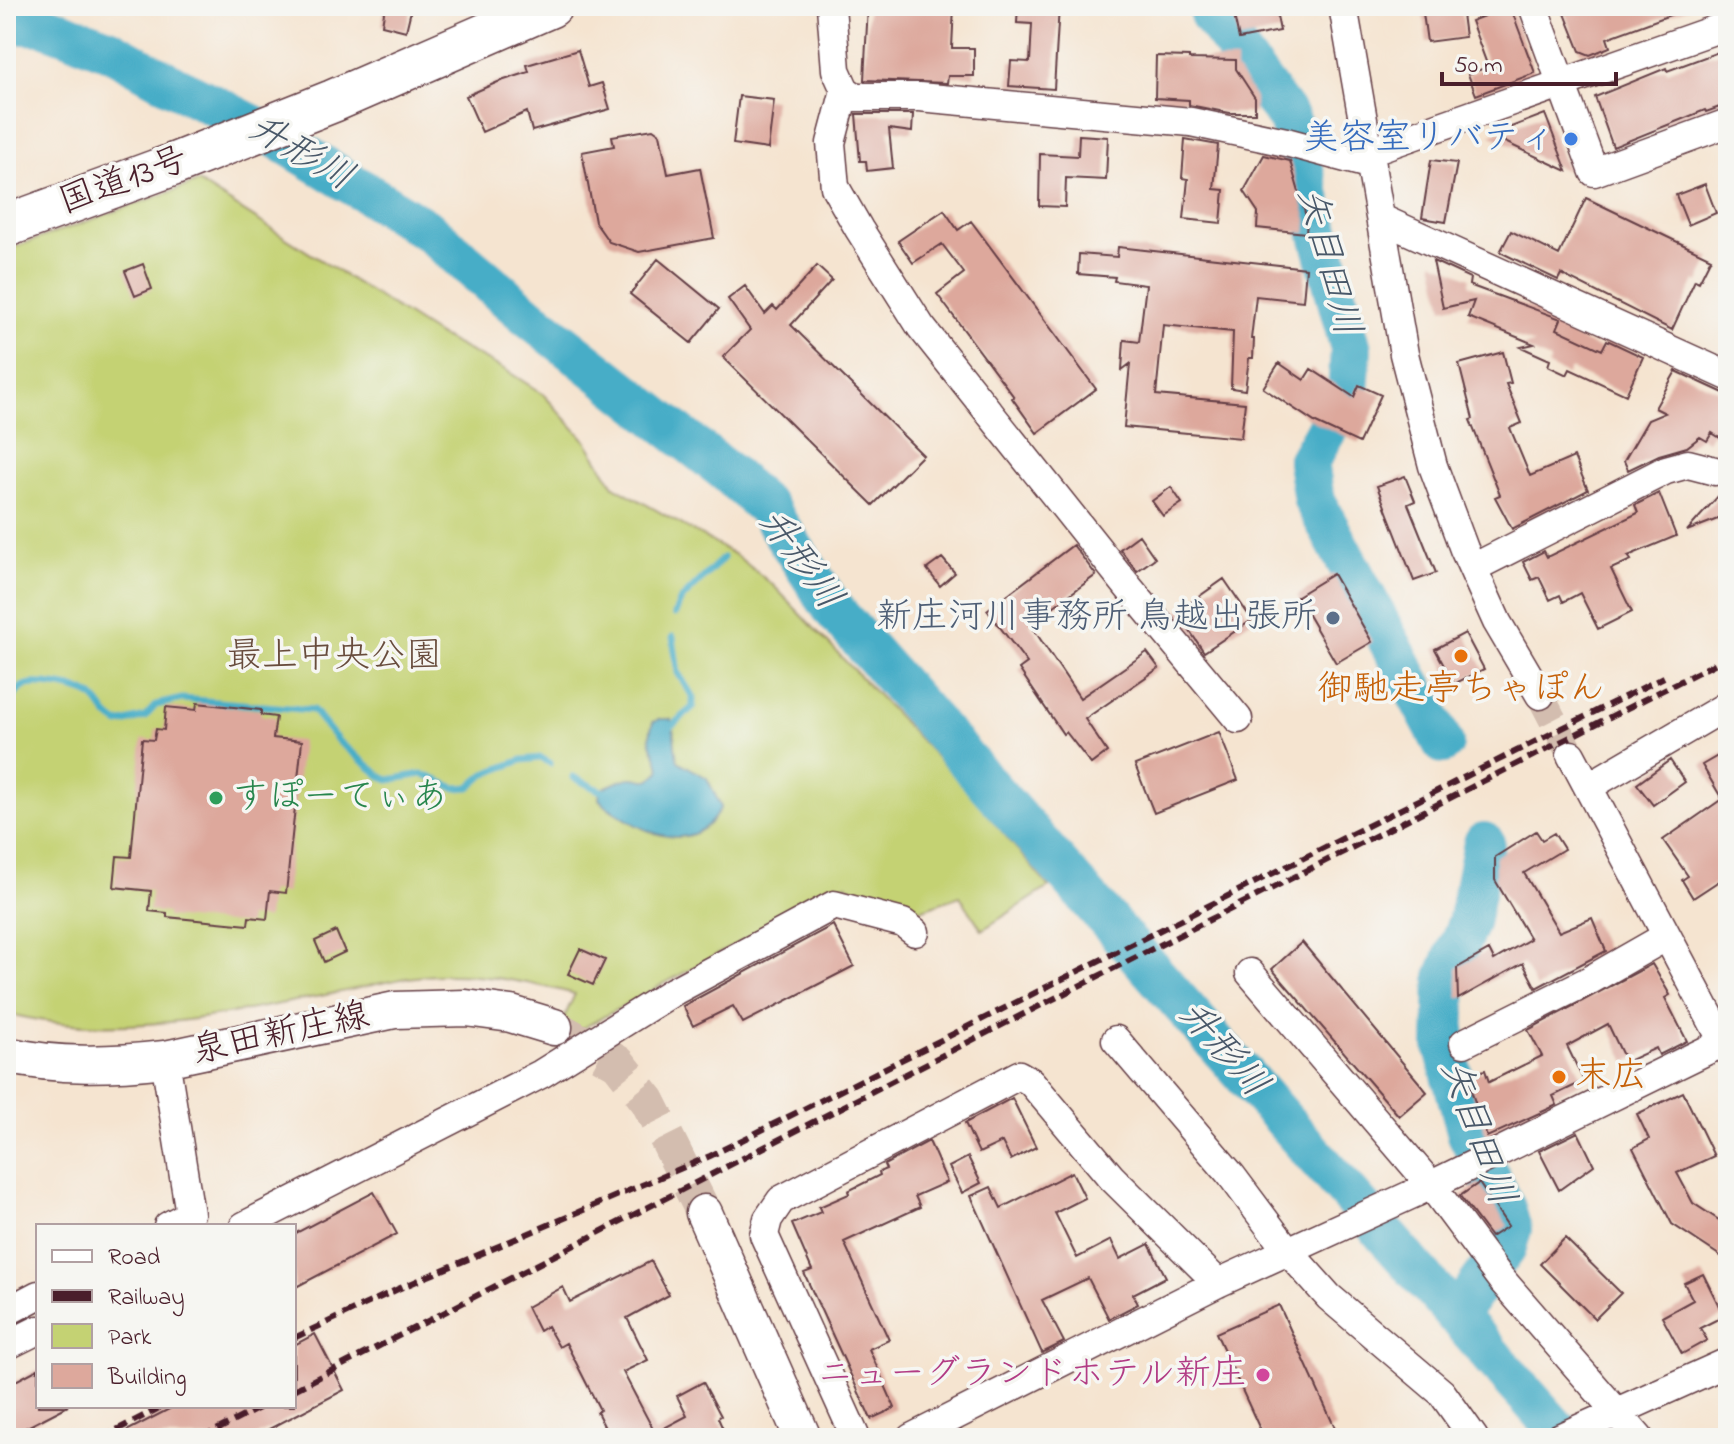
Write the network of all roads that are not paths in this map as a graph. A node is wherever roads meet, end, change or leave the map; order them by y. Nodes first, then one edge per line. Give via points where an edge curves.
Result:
1 (551, 6) edge
2 (831, 6) edge
3 (1343, 6) edge
4 (1533, 6) edge
5 (1728, 25) edge
6 (1561, 85) junction
7 (845, 90) junction
8 (1728, 123) edge
9 (1371, 158) junction
10 (1382, 219) junction
11 (6, 226) edge
12 (1728, 376) edge
13 (1715, 471) dead end
14 (1473, 568) junction
15 (1540, 695) tunnel mouth
16 (1728, 705) edge
17 (1238, 719) dead end
18 (1571, 755) tunnel mouth
19 (1588, 787) junction
20 (915, 932) dead end
21 (1667, 936) junction
22 (1250, 973) dead end
23 (554, 1027) tunnel mouth
24 (1116, 1040) dead end
25 (1464, 1043) dead end
26 (1726, 1044) edge
27 (6, 1055) edge
28 (165, 1059) junction
29 (1423, 1189) junction
30 (704, 1213) tunnel mouth
31 (172, 1224) edge
32 (248, 1224) edge
33 (1298, 1246) junction
34 (1218, 1283) junction
35 (36, 1303) edge
36 (6, 1312) edge
37 (36, 1331) edge
38 (6, 1346) edge
39 (1728, 1362) edge
40 (1611, 1415) junction
41 (803, 1438) edge
42 (856, 1438) edge
43 (911, 1438) edge
44 (1474, 1438) edge
45 (1559, 1438) edge
46 (1639, 1438) edge

1 - 11 highway, 国道13号 via 333,101
2 - 7 street via 836,70
3 - 9 street
4 - 6 street
5 - 6 street
6 - 8 street via 1594,172
6 - 9 street
7 - 9 street via 855,97 933,98 1191,122
7 - 17 street via 831,143 835,187 867,241 921,327
9 - 10 street
10 - 12 street
10 - 14 street via 1404,354 1433,466
13 - 14 street via 1688,464 1666,470
14 - 15 street
16 - 19 street
18 - 19 street
19 - 21 street
20 - 32 street via 903,923 834,905 674,991 541,1074
21 - 25 street
21 - 26 street
22 - 29 street
23 - 28 main road, 泉田新庄線 via 466,1008 395,1010
24 - 33 street
26 - 29 street
27 - 28 main road, 泉田新庄線 via 73,1064
28 - 31 street via 190,1214
29 - 33 street
29 - 40 street via 1479,1250
30 - 41 main road
33 - 34 street
33 - 44 street via 1329,1297 1442,1393
34 - 42 street via 1111,1177 1031,1082 1019,1075 781,1200 768,1219 764,1235
34 - 43 street
35 - 36 street
37 - 38 street
39 - 40 street
40 - 45 street
40 - 46 street

